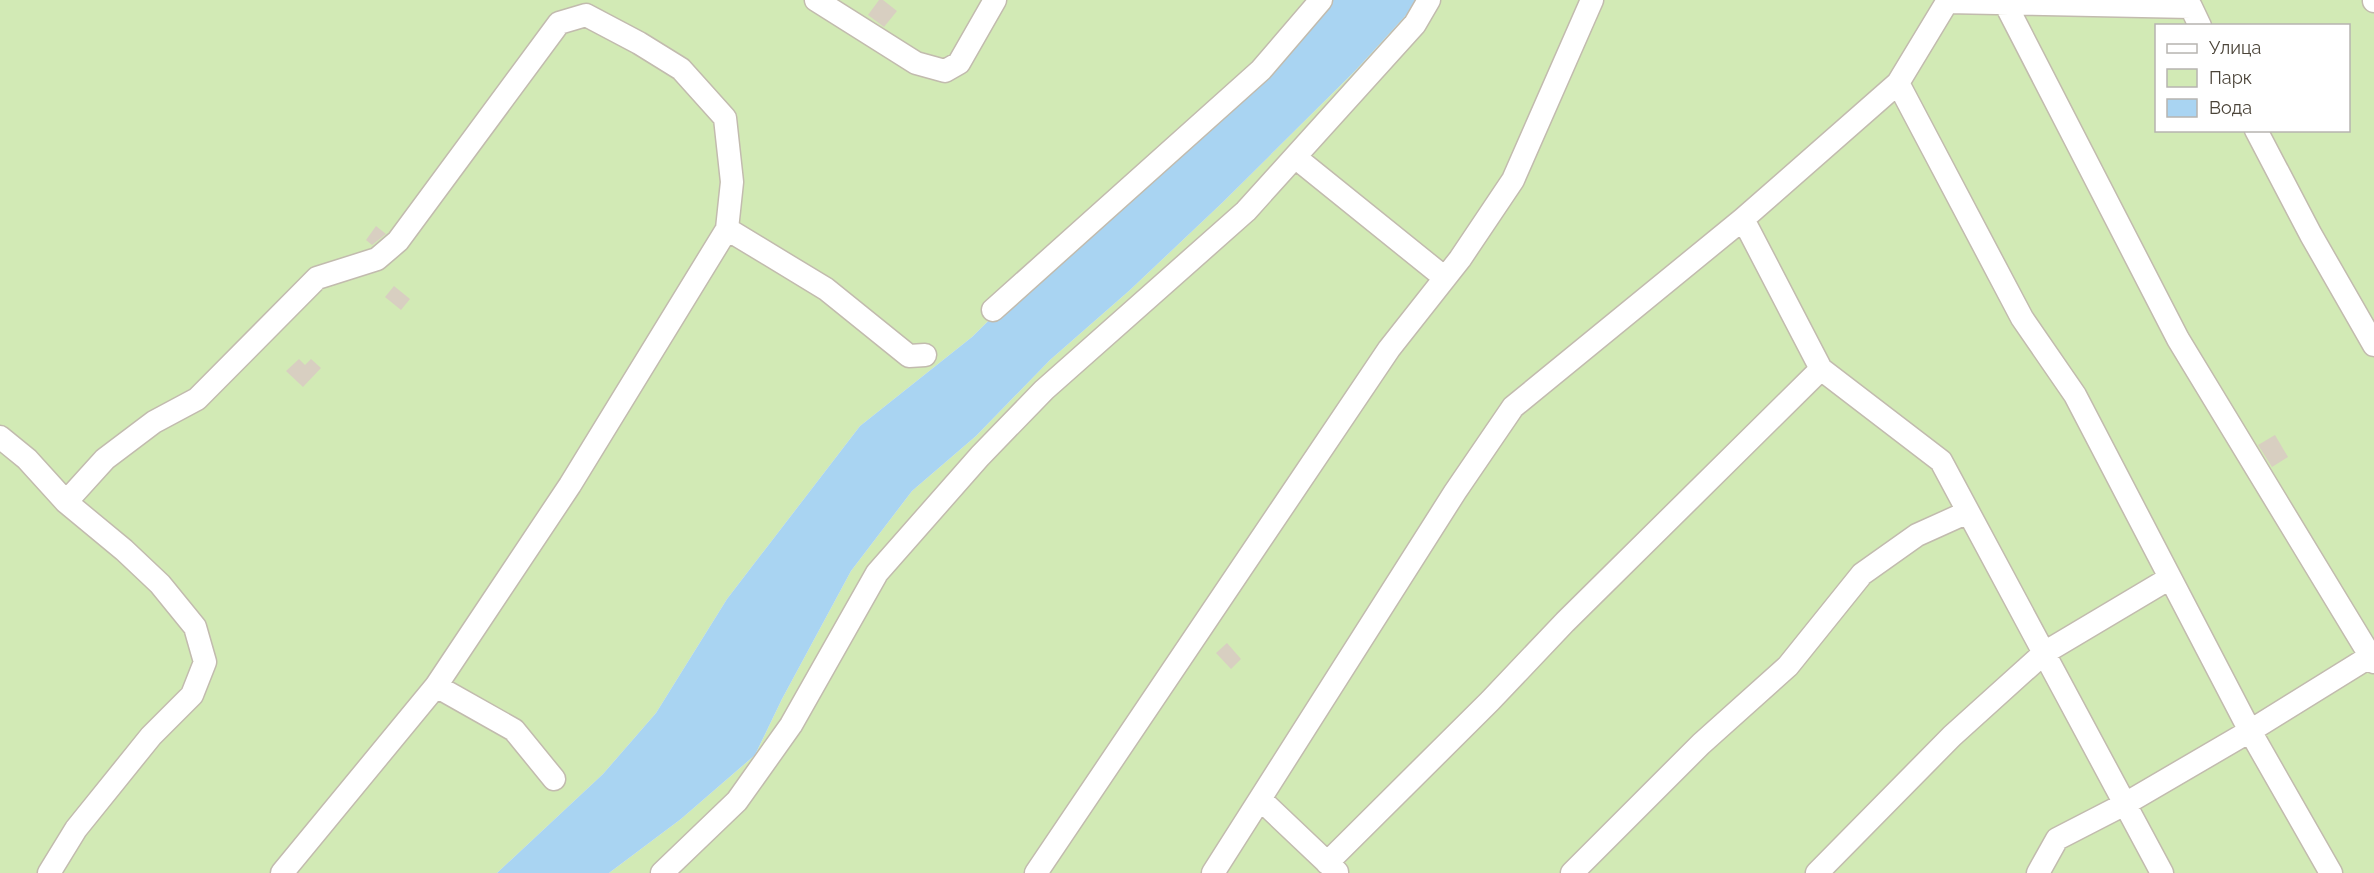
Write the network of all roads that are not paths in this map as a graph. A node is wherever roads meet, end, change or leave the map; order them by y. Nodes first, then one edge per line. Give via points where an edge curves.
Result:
1 (816, 0) edge
2 (995, 0) edge
3 (1321, 0) edge
4 (1429, 0) edge
5 (1592, 0) edge
6 (2005, 3) junction
7 (2199, 24) edge
8 (1898, 83) junction
9 (2257, 132) edge
10 (1295, 157) junction
11 (1743, 219) junction
12 (728, 229) junction
13 (1445, 278) junction
14 (993, 310) dead end
15 (2374, 345) edge
16 (926, 355) dead end
17 (1821, 369) junction
18 (0, 436) edge
19 (66, 502) junction
20 (1968, 512) junction
21 (2170, 578) junction
22 (2044, 653) junction
23 (2373, 657) edge
24 (436, 686) junction
25 (2250, 731) junction
26 (554, 779) dead end
27 (1260, 799) junction
28 (2125, 804) junction
29 (1332, 868) edge
30 (49, 873) edge
31 (282, 873) edge
32 (662, 873) edge
33 (1036, 873) edge
34 (1213, 873) edge
35 (1572, 873) edge
36 (1817, 873) edge
37 (2038, 873) edge
38 (2162, 873) edge
39 (2331, 873) edge

1 - 2 lane via 916,63 945,71 959,63
3 - 14 lane via 1261,70
4 - 10 lane via 1415,24
5 - 13 lane via 1513,180
6 - 7 lane via 2191,7
6 - 8 lane via 1947,2
6 - 23 lane via 2178,339
8 - 11 lane
8 - 21 lane via 2022,318 2075,395
9 - 15 lane
10 - 13 lane
10 - 32 lane via 1246,211 1044,390 980,456 877,573 791,725 737,801
11 - 17 lane
11 - 27 lane via 1513,407
12 - 16 lane via 826,289 909,356
12 - 19 lane via 732,182 725,118 681,69 639,43 586,15 559,23 398,241 377,259 317,278 197,399 154,422 105,459
12 - 24 lane via 570,485
13 - 33 lane via 1389,349
17 - 20 lane via 1941,461
17 - 29 lane via 1565,622
18 - 19 lane
19 - 30 lane via 159,584 195,627 206,662 192,695 151,736 76,829
20 - 22 lane
20 - 35 lane via 1917,536 1862,574 1788,666 1701,744
21 - 22 lane
21 - 25 lane
22 - 28 lane
22 - 36 lane via 1952,736
23 - 25 lane
24 - 26 lane via 514,730
24 - 31 lane
25 - 28 lane
25 - 39 lane
27 - 29 lane
27 - 34 lane
28 - 37 lane via 2057,839
28 - 38 lane

